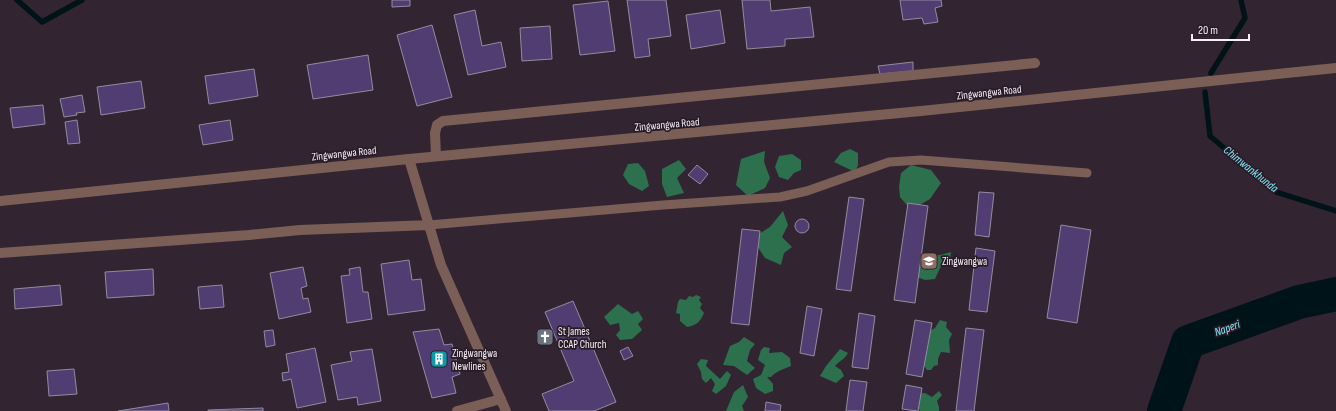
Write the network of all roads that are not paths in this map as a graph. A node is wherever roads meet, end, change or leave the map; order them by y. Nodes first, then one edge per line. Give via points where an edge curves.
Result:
1 (1035, 63) dead end
2 (1336, 68) edge
3 (436, 156) junction
4 (409, 159) junction
5 (1087, 173) dead end
6 (0, 201) edge
7 (428, 226) junction
8 (0, 253) edge
9 (501, 399) junction
10 (457, 411) edge
11 (506, 411) edge

1 - 3 street via 443,121 437,125 435,133
2 - 3 street, Zingwangwa Road via 921,112
3 - 4 street, Zingwangwa Road
4 - 6 street, Zingwangwa Road
4 - 7 street
5 - 7 lane via 921,160 889,162 807,191 780,197
7 - 8 street via 300,230
7 - 9 street via 441,265
9 - 10 street
9 - 11 street

